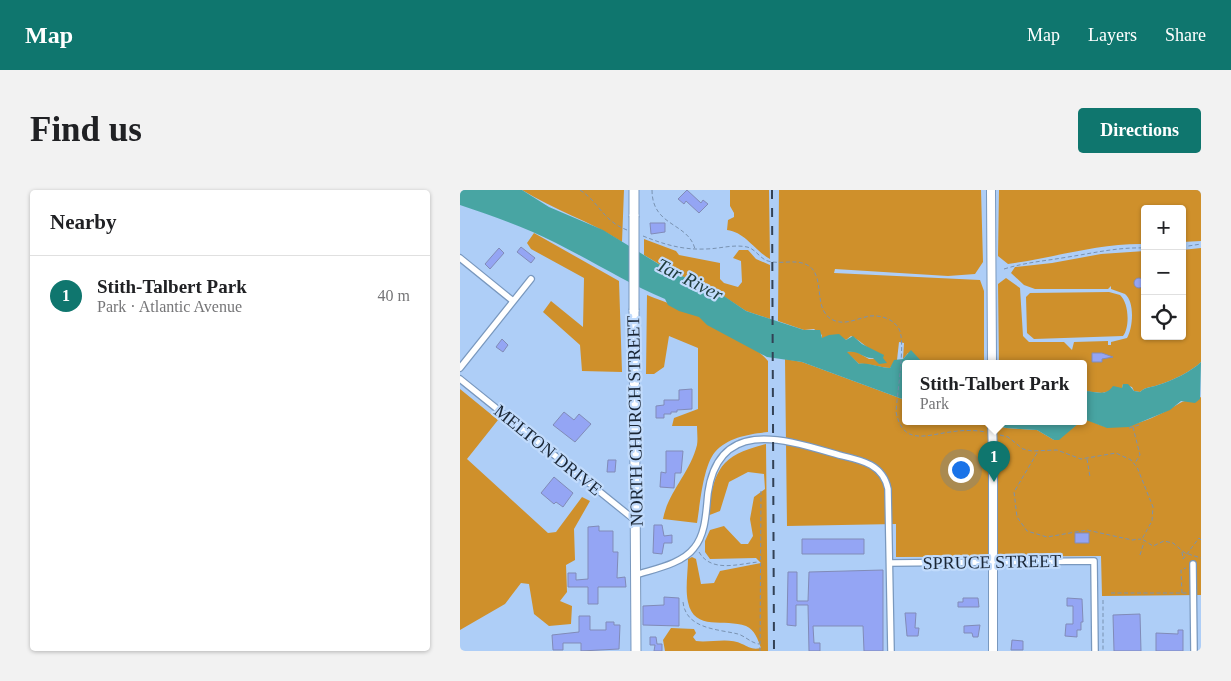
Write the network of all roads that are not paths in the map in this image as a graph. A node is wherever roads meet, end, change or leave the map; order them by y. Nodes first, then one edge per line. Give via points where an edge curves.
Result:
1 (634, 190) edge
2 (991, 190) edge
3 (996, 190) edge
4 (991, 230) junction
5 (460, 258) edge
6 (531, 278) dead end
7 (513, 301) junction
8 (992, 360) edge
9 (460, 368) edge
10 (460, 379) edge
11 (992, 425) edge
12 (636, 521) junction
13 (993, 561) junction
14 (890, 563) junction
15 (1193, 564) dead end
16 (636, 575) junction
17 (636, 651) edge
18 (891, 651) edge
19 (993, 651) edge
20 (1095, 651) edge
21 (1194, 651) edge

1 - 12 main road, NORTH CHURCH STREET, bridge
2 - 4 main road
3 - 4 main road
4 - 8 main road
5 - 7 street
6 - 7 street
7 - 9 street
10 - 12 street, MELTON DRIVE
11 - 13 main road, bridge
12 - 16 main road, NORTH CHURCH STREET
13 - 14 street, SPRUCE STREET
13 - 19 main road
13 - 20 street, SPRUCE STREET via 1094,561
14 - 16 street via 890,496 882,474 861,460 794,442 763,439 740,444 724,455 713,470 704,526 696,546 686,556
14 - 18 street
15 - 21 street
16 - 17 main road, NORTH CHURCH STREET

